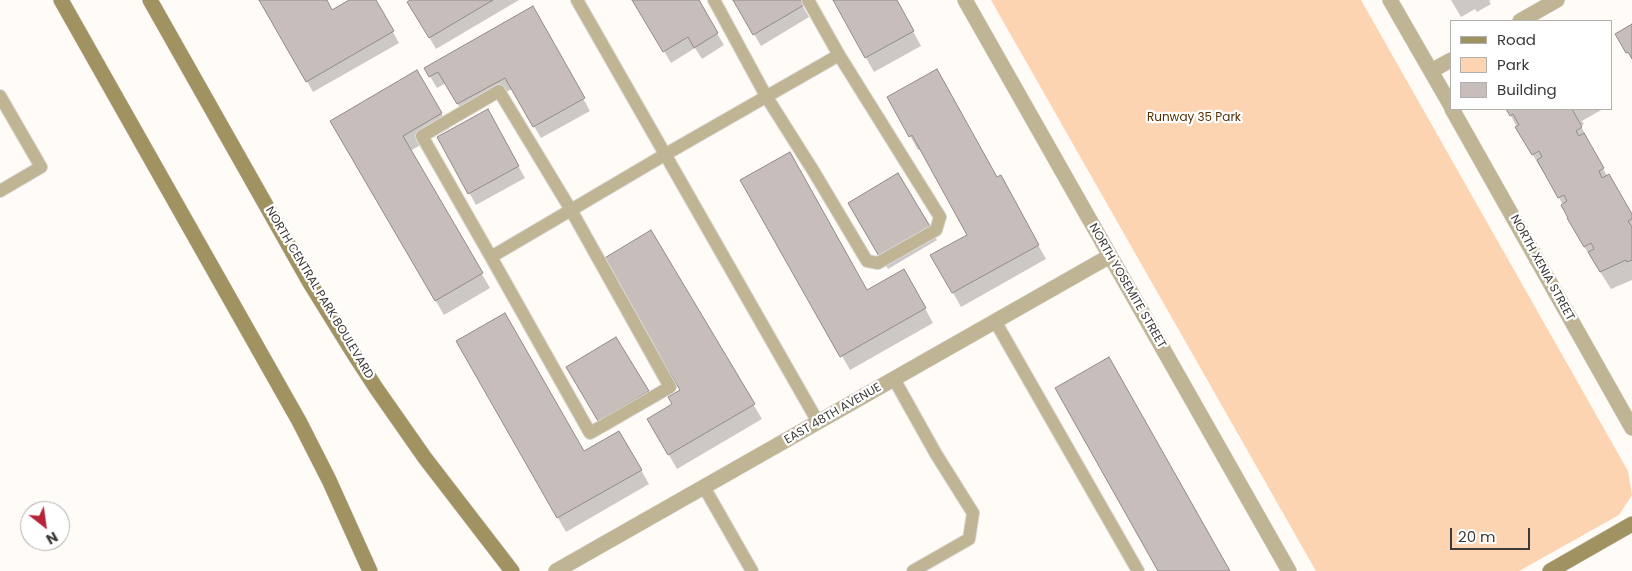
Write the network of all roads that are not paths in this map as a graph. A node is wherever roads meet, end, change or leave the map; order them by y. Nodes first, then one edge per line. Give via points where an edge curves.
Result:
1 (61, 0) edge
2 (150, 0) edge
3 (578, 0) edge
4 (714, 0) edge
5 (808, 0) edge
6 (964, 0) edge
7 (1390, 0) edge
8 (1557, 0) edge
9 (1522, 20) edge
10 (839, 55) junction
11 (1450, 61) edge
12 (1431, 72) junction
13 (0, 96) edge
14 (766, 96) junction
15 (1450, 104) edge
16 (1454, 110) edge
17 (666, 154) junction
18 (0, 190) edge
19 (571, 210) junction
20 (1110, 256) junction
21 (491, 257) junction
22 (995, 321) junction
23 (894, 379) junction
24 (818, 422) junction
25 (1632, 428) edge
26 (704, 488) junction
27 (1632, 524) edge
28 (370, 571) edge
29 (512, 571) edge
30 (556, 571) edge
31 (752, 571) edge
32 (913, 571) edge
33 (1138, 571) edge
34 (1289, 571) edge
35 (1550, 571) edge

1 - 28 main road via 286,396
2 - 29 main road, NORTH CENTRAL PARK BOULEVARD via 310,283 354,354 410,437
3 - 17 lane
4 - 14 lane
5 - 10 lane
6 - 20 street, NORTH YOSEMITE STREET
7 - 12 street, NORTH XENIA STREET
8 - 9 street
10 - 14 lane
10 - 14 lane via 940,217 936,230 878,262 867,261
11 - 12 street
12 - 15 street, NORTH XENIA STREET
13 - 18 lane via 41,168
14 - 17 lane
16 - 25 street, NORTH XENIA STREET
17 - 19 lane
17 - 24 lane
19 - 21 lane
19 - 21 lane via 499,91 422,136
19 - 21 lane via 670,387 590,433
20 - 22 street, EAST 48TH AVENUE
20 - 34 street, NORTH YOSEMITE STREET
22 - 23 street, EAST 48TH AVENUE
22 - 33 lane
23 - 24 street, EAST 48TH AVENUE
23 - 32 lane via 973,514 968,539
24 - 26 street, EAST 48TH AVENUE
26 - 30 street, EAST 48TH AVENUE
26 - 31 lane
27 - 35 main road

